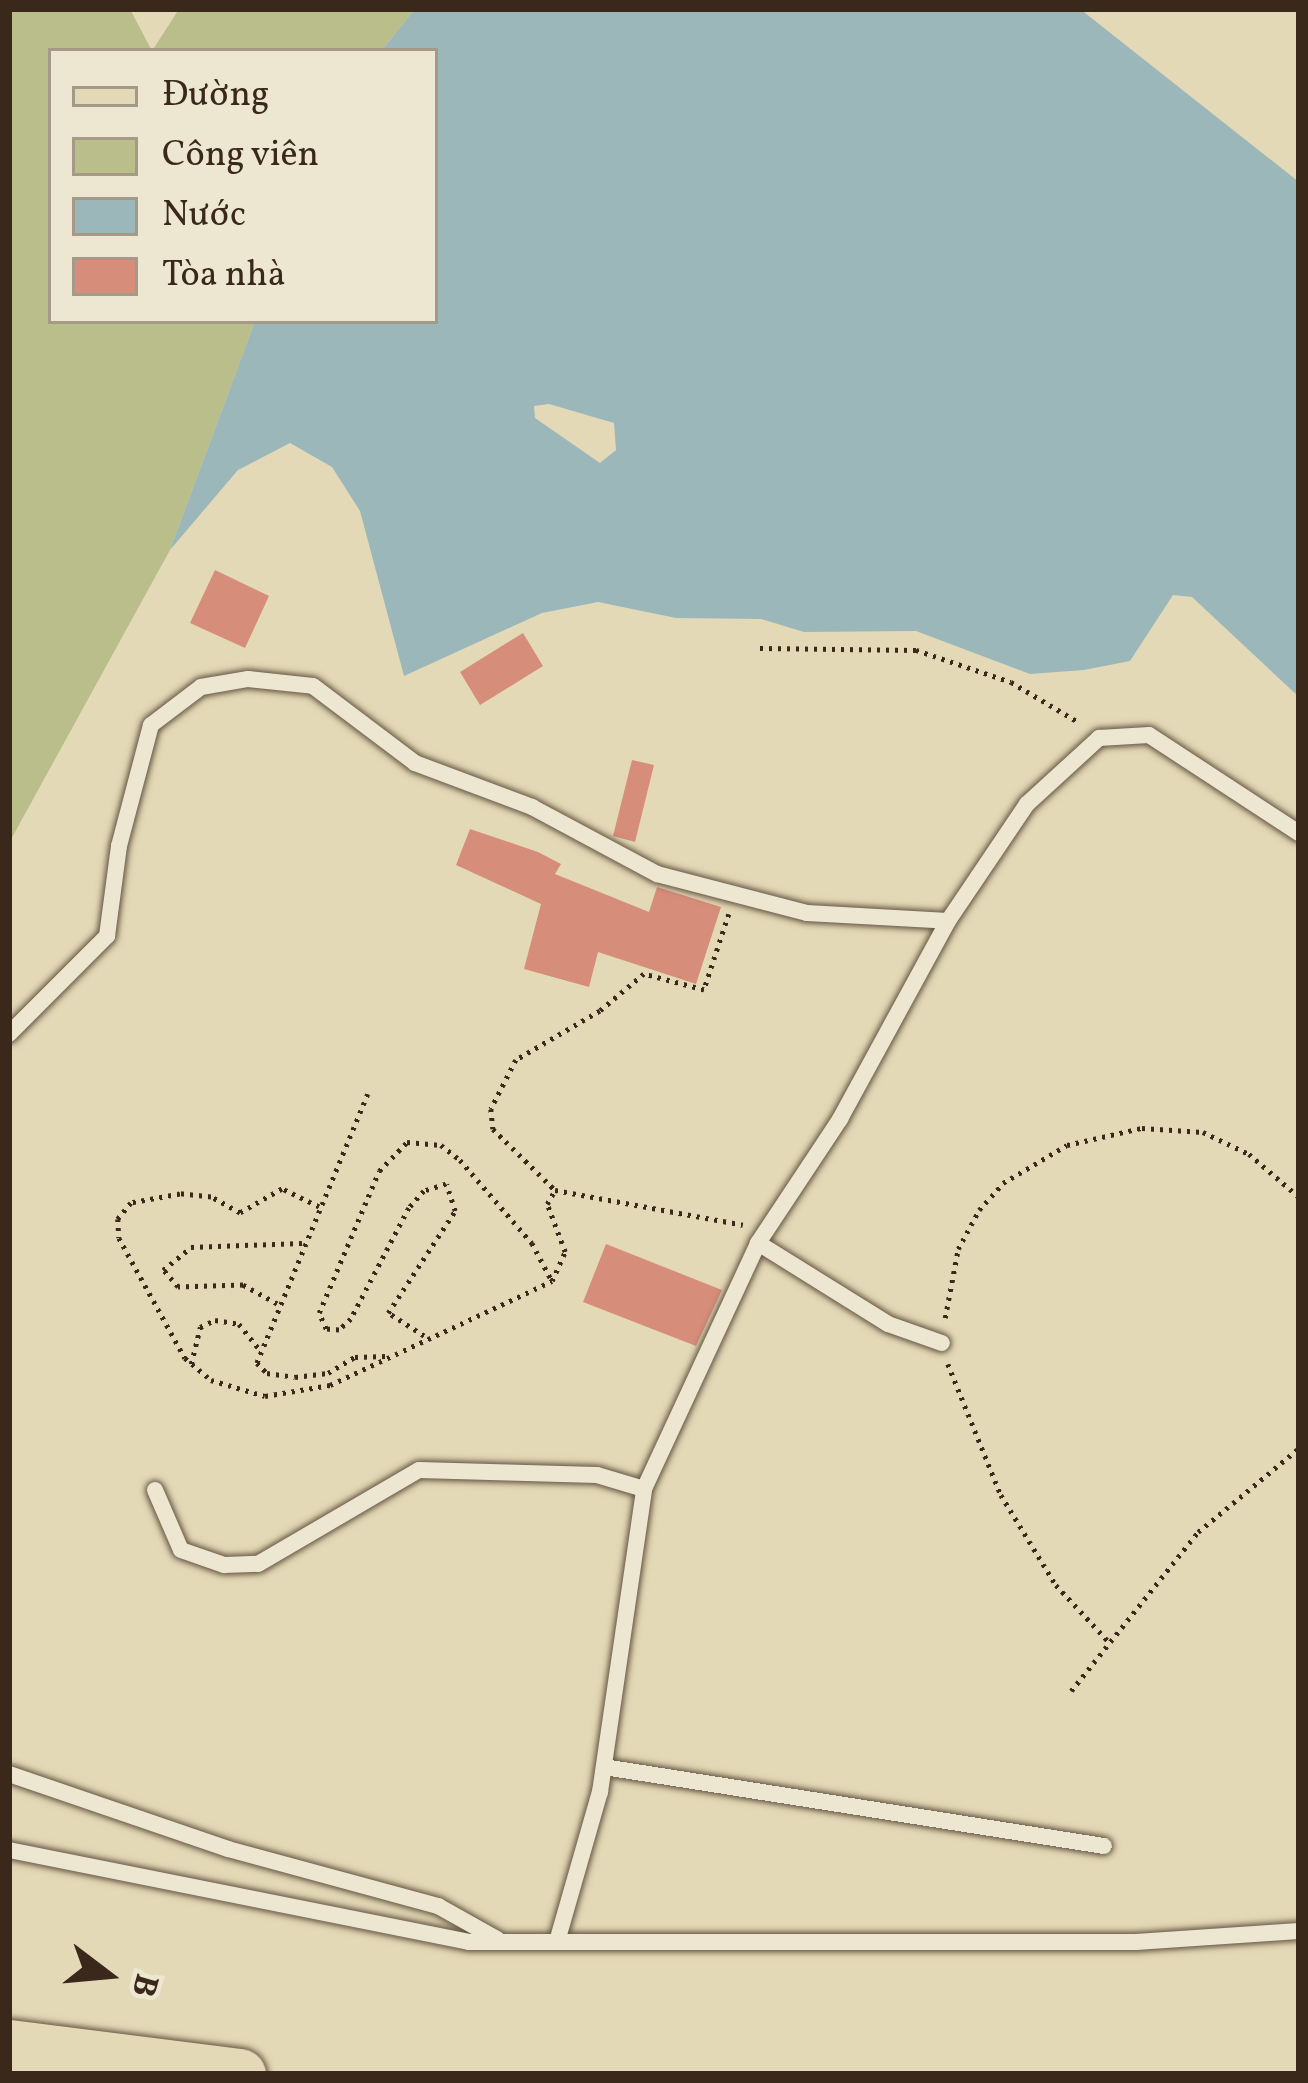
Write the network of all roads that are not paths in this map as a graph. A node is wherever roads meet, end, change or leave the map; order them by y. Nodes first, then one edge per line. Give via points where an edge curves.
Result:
1 (1299, 833) edge
2 (948, 921) junction
3 (9, 1034) edge
4 (758, 1243) junction
5 (942, 1343) road end
6 (644, 1489) junction
7 (155, 1490) dead end
8 (604, 1766) junction
9 (9, 1774) edge
10 (1104, 1846) dead end
11 (9, 1850) edge
12 (1299, 1931) edge
13 (558, 1938) junction
14 (503, 1943) junction
15 (9, 2045) edge
16 (240, 2074) edge

1 - 2 lane via 1149,735 1099,738 1027,804
2 - 3 lane via 806,913 657,874 532,807 415,764 313,686 225,683 175,700 151,725 119,845 106,936
2 - 4 lane via 840,1119
4 - 5 lane via 888,1324
4 - 6 lane
6 - 7 lane via 597,1475 419,1470 258,1564 224,1565 181,1550
6 - 8 lane
8 - 10 lane
8 - 13 lane
9 - 14 lane via 228,1849 438,1906
11 - 14 lane via 405,1933
12 - 13 lane via 1113,1942
13 - 14 lane
15 - 16 main road

